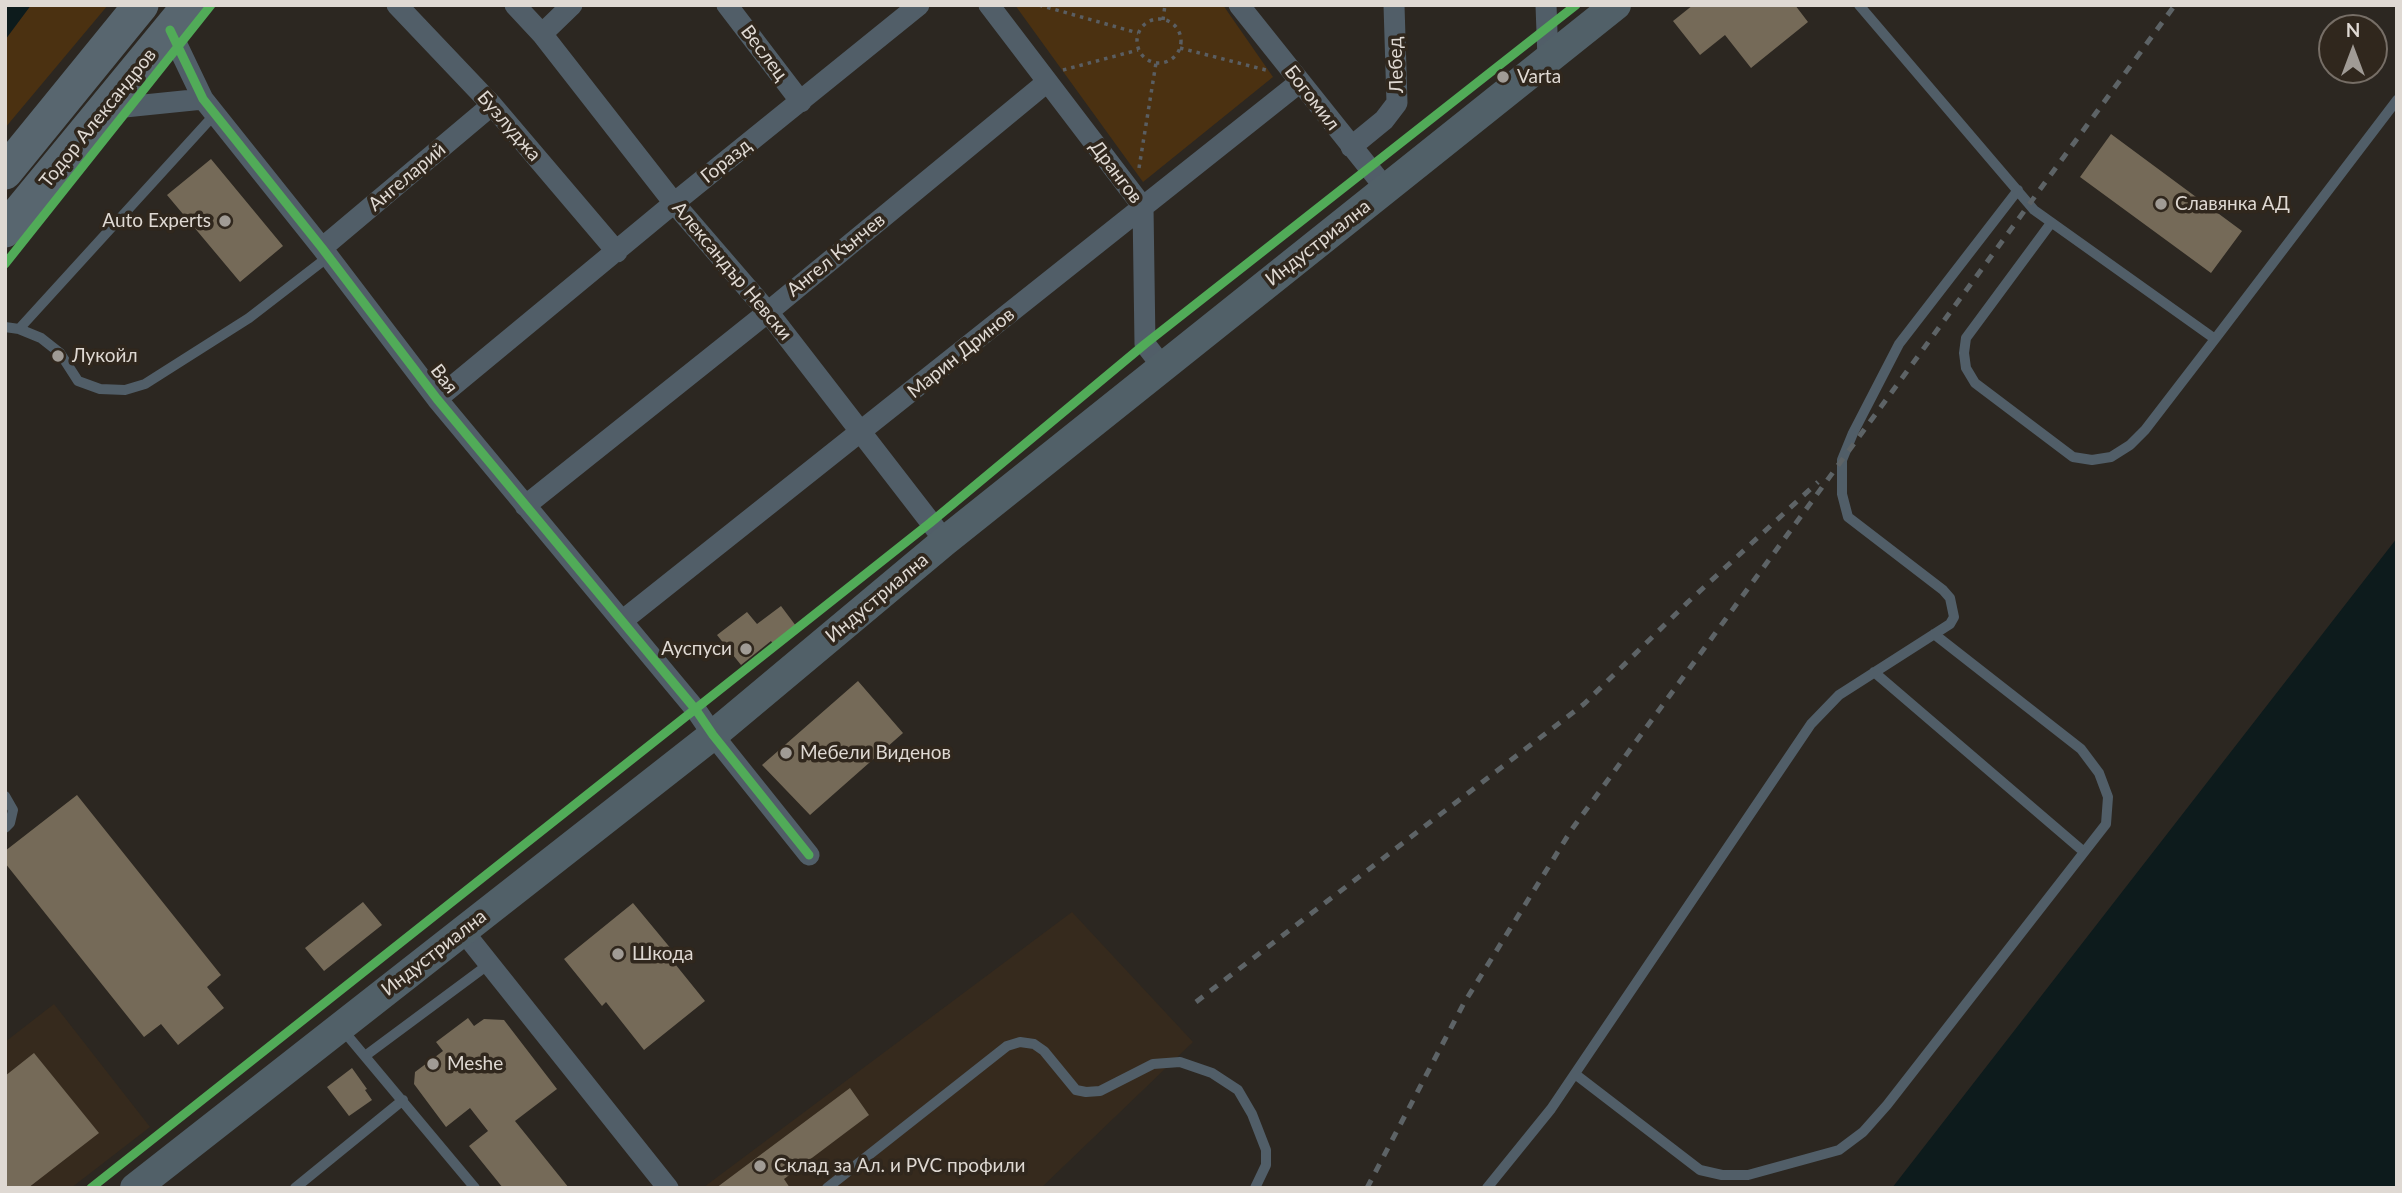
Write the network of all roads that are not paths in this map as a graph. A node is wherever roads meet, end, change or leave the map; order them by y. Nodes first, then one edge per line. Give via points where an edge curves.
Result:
1 (141, 5) edge
2 (397, 5) edge
3 (515, 5) edge
4 (572, 5) edge
5 (727, 5) edge
6 (989, 5) edge
7 (1240, 5) edge
8 (1394, 5) edge
9 (1546, 5) edge
10 (1616, 5) edge
11 (1859, 5) edge
12 (917, 6) edge
13 (180, 17) edge
14 (542, 34) junction
15 (1548, 59) junction
16 (1045, 79) junction
17 (1298, 80) junction
18 (2397, 100) edge
19 (801, 102) junction
20 (492, 105) junction
21 (209, 106) junction
22 (105, 109) junction
23 (1352, 147) junction
24 (5, 172) edge
25 (1386, 190) junction
26 (2018, 190) junction
27 (1139, 201) junction
28 (674, 203) junction
29 (2050, 223) junction
30 (5, 230) edge
31 (617, 252) junction
32 (325, 253) junction
33 (768, 312) junction
34 (5, 327) edge
35 (19, 329) junction
36 (2215, 339) junction
37 (1162, 366) junction
38 (437, 399) junction
39 (862, 432) junction
40 (526, 506) junction
41 (945, 541) junction
42 (622, 621) junction
43 (1934, 634) junction
44 (1874, 672) junction
45 (713, 735) junction
46 (5, 796) edge
47 (5, 828) edge
48 (2084, 852) junction
49 (809, 855) dead end
50 (463, 931) junction
51 (489, 964) junction
52 (339, 1026) junction
53 (365, 1056) junction
54 (1575, 1074) junction
55 (403, 1100) junction
56 (135, 1188) edge
57 (295, 1188) edge
58 (475, 1188) edge
59 (668, 1188) edge
60 (827, 1188) edge
61 (1255, 1188) edge
62 (1487, 1188) edge

1 - 24 highway, Тодор Александров
2 - 20 street, Бузлуджа
3 - 14 street, Александър Невски
4 - 14 street
5 - 19 street, Веслец
6 - 16 street, Дрангов
7 - 17 street, Богомил
8 - 23 street, Лебед via 1397,103
9 - 15 street
10 - 15 main road, Индустриална
11 - 26 lane
12 - 19 street, Горазд
13 - 21 street, Вая
13 - 22 highway, Тодор Александров
14 - 28 street, Александър Невски
15 - 25 main road, Индустриална
16 - 27 street, Дрангов
16 - 33 street, Ангел Кънчев
17 - 23 street, Богомил
17 - 27 street, Марин Дринов
18 - 36 lane
19 - 28 street, Горазд
20 - 31 street, Бузлуджа
20 - 32 street, Ангеларий
21 - 22 street
21 - 32 street, Вая
21 - 35 lane
22 - 30 highway, Тодор Александров
23 - 25 street, Богомил
25 - 37 main road, Индустриална
26 - 29 lane
26 - 43 lane via 1899,344 1842,460 1842,494 1848,517 1950,598 1954,617
27 - 37 street, Дрангов via 1145,344
27 - 39 street, Марин Дринов
28 - 31 street, Горазд
28 - 33 street, Александър Невски
29 - 36 lane
29 - 36 lane via 1965,338 1964,353 1975,383 2073,457 2111,457 2130,445
31 - 38 street, Горазд
32 - 35 lane via 249,318 145,384 125,390 100,389 78,381 60,353
32 - 38 street, Вая
33 - 39 street, Александър Невски
33 - 40 street, Ангел Кънчев
34 - 35 lane
37 - 41 main road, Индустриална
38 - 40 street, Вая
39 - 41 street, Александър Невски
39 - 42 street, Марин Дринов
40 - 42 street, Вая
41 - 45 main road, Индустриална
42 - 45 street, Вая
43 - 44 lane
43 - 48 lane via 2081,749 2099,772 2108,797 2106,824
44 - 48 lane
44 - 54 lane via 1839,695 1811,724
45 - 49 street, Вая
45 - 50 main road, Индустриална
46 - 47 lane via 13,810
48 - 54 lane via 1887,1105 1839,1150 1748,1175 1700,1170
50 - 51 street
50 - 52 main road, Индустриална
51 - 53 lane
51 - 59 street
52 - 53 lane
52 - 56 main road, Индустриална
53 - 55 lane
54 - 62 lane
55 - 57 lane
55 - 58 lane
60 - 61 lane via 1007,1046 1020,1042 1044,1051 1076,1090 1086,1092 1100,1091 1153,1064 1180,1062 1212,1073 1238,1090 1266,1150 1266,1165

